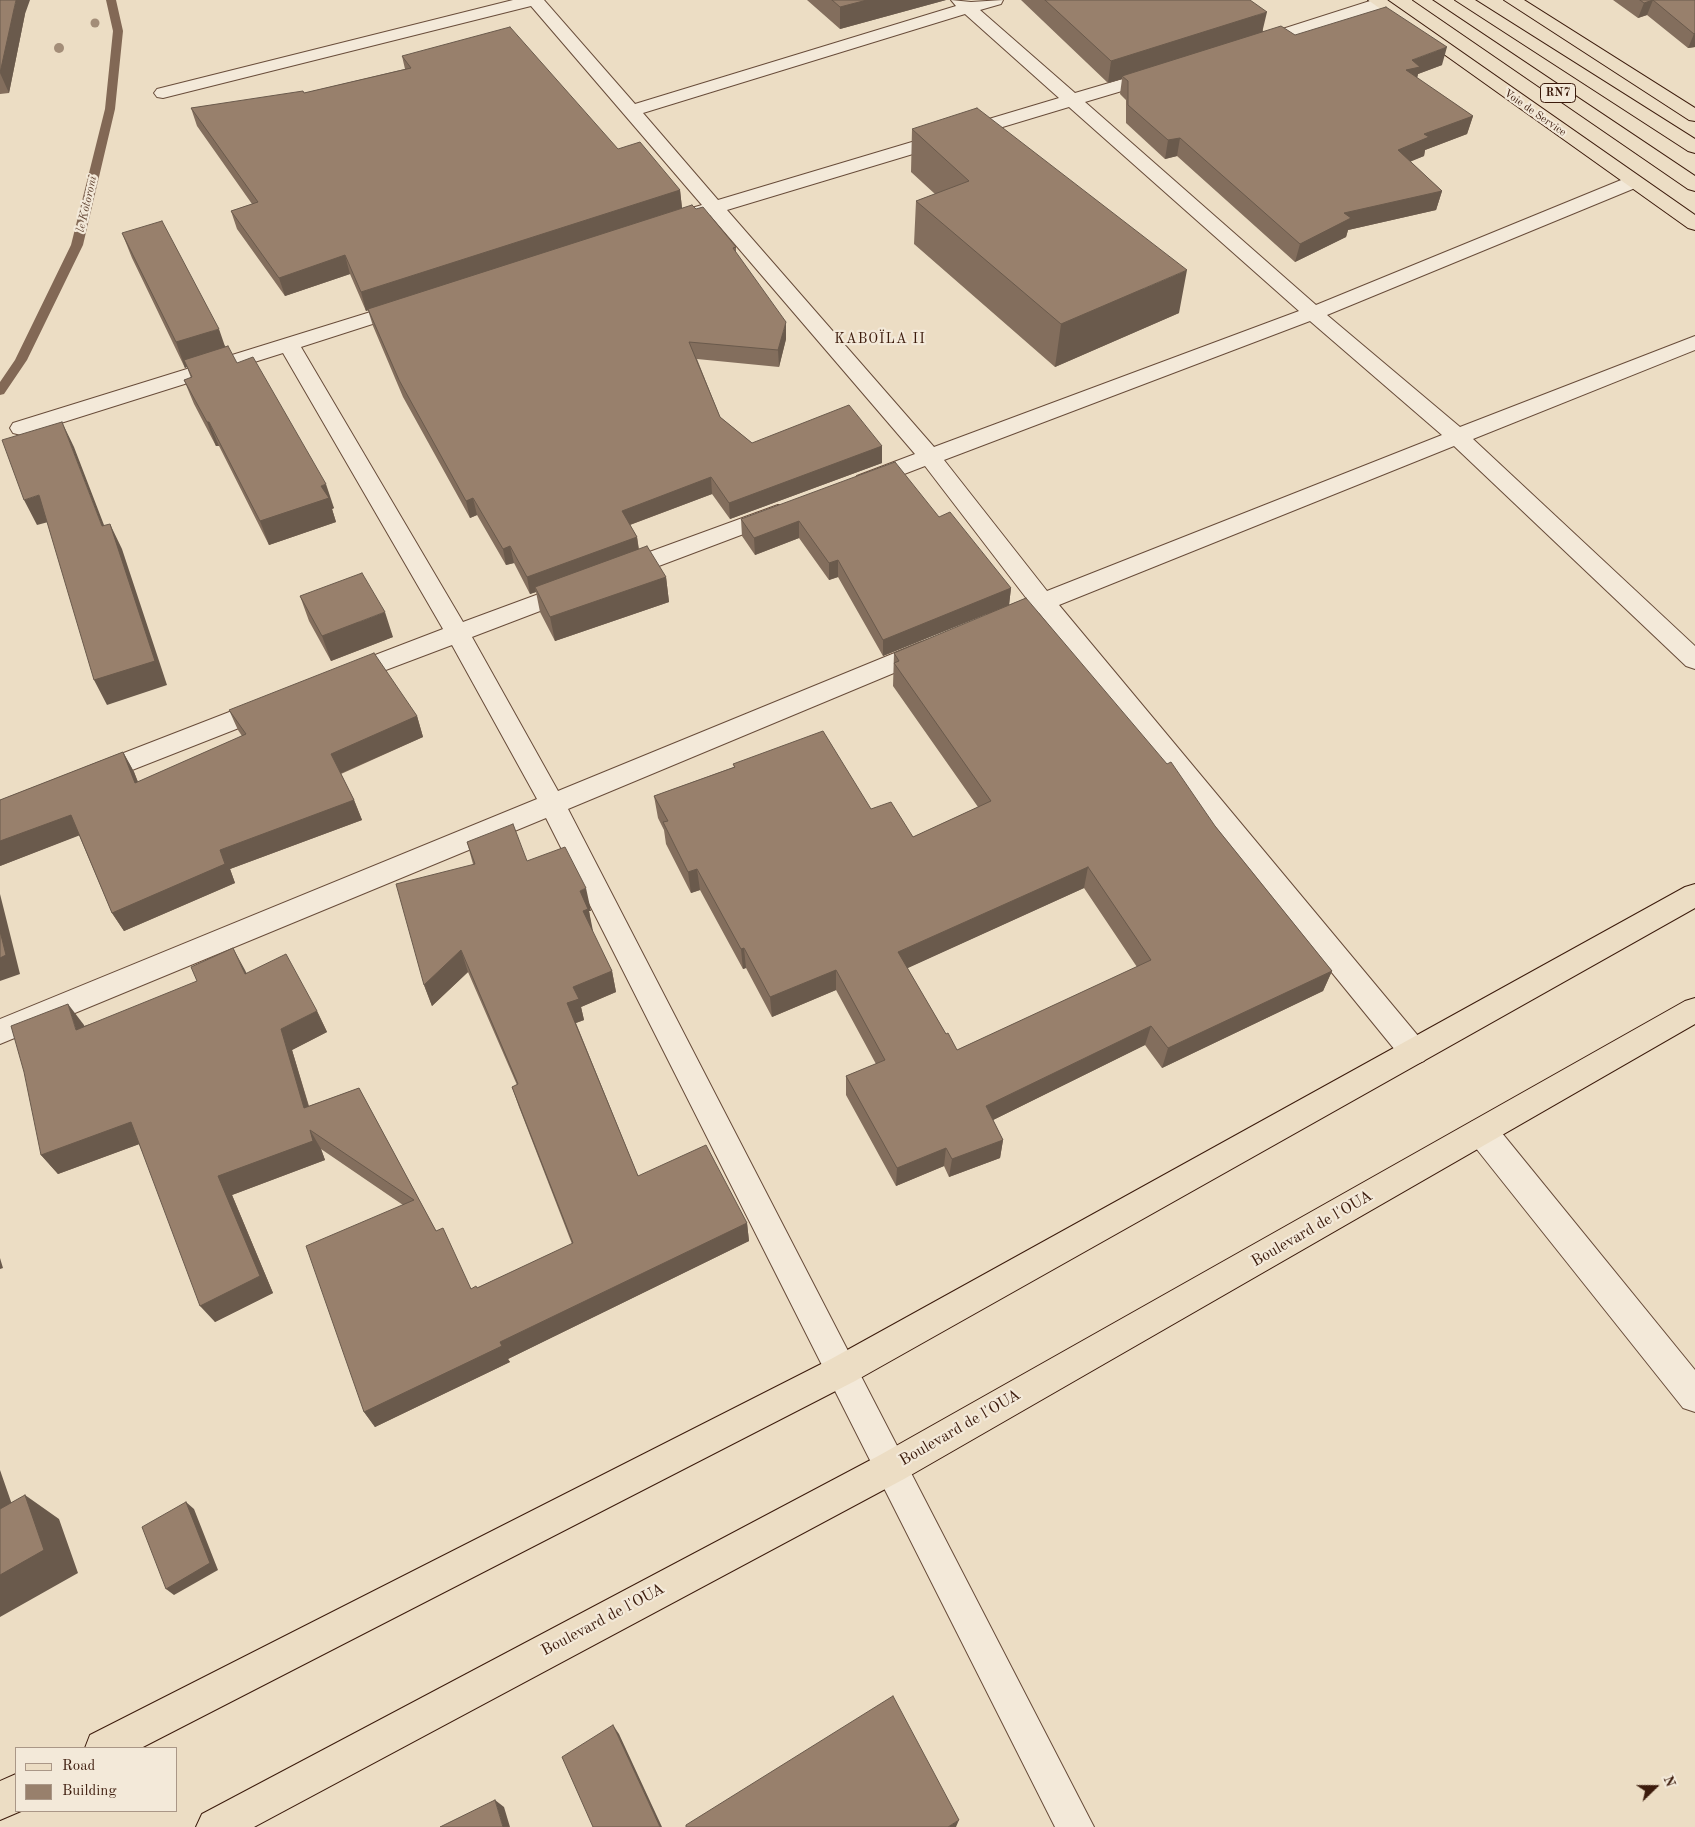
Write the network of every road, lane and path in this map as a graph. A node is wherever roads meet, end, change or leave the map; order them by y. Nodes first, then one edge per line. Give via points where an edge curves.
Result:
1 (534, 0) edge
2 (995, 0) edge
3 (1421, 0) edge
4 (1463, 0) edge
5 (1512, 0) edge
6 (1378, 2) edge
7 (963, 4) edge
8 (1233, 51) edge
9 (1177, 68) edge
10 (163, 93) dead end
11 (1075, 101) junction
12 (630, 111) junction
13 (1695, 116) edge
14 (1695, 147) edge
15 (1632, 182) junction
16 (1695, 186) edge
17 (715, 206) junction
18 (1695, 224) edge
19 (649, 228) edge
20 (422, 302) edge
21 (1313, 313) junction
22 (1695, 342) edge
23 (290, 345) junction
24 (21, 428) dead end
25 (1458, 437) junction
26 (930, 457) junction
27 (846, 488) edge
28 (800, 505) edge
29 (1043, 602) junction
30 (980, 628) edge
31 (457, 632) junction
32 (952, 639) edge
33 (1695, 660) edge
34 (329, 682) edge
35 (284, 700) edge
36 (73, 784) edge
37 (552, 803) junction
38 (1695, 895) edge
39 (1695, 1010) edge
40 (0, 1032) edge
41 (1414, 1052) junction
42 (1482, 1132) junction
43 (843, 1370) junction
44 (1695, 1396) edge
45 (892, 1467) junction
46 (105, 1747) edge
47 (15, 1793) edge
48 (0, 1801) edge
49 (215, 1827) edge
50 (1075, 1827) edge

1 - 10 street
1 - 12 street
2 - 7 street
3 - 16 main road, RN7
4 - 14 main road, RN7
5 - 13 main road
6 - 8 street
6 - 15 main road, Voie de Service
7 - 11 street
7 - 12 street
9 - 11 street
11 - 17 street
11 - 21 street
12 - 17 street
15 - 18 main road, Voie de Service
15 - 21 street
17 - 19 street
17 - 26 street
20 - 23 street
21 - 25 street
21 - 26 street
22 - 25 street
23 - 24 street
23 - 31 street
25 - 29 street
25 - 33 street
26 - 27 street
26 - 29 street
28 - 31 street
29 - 30 street
29 - 41 street
31 - 34 street
31 - 37 street
32 - 37 street
35 - 36 street
37 - 40 street
37 - 43 street
38 - 41 main road
39 - 42 main road, Boulevard de l'OUA
41 - 43 main road
42 - 44 street
42 - 45 main road, Boulevard de l'OUA
43 - 45 street
43 - 46 main road
45 - 49 main road, Boulevard de l'OUA
45 - 50 street
47 - 48 main road

